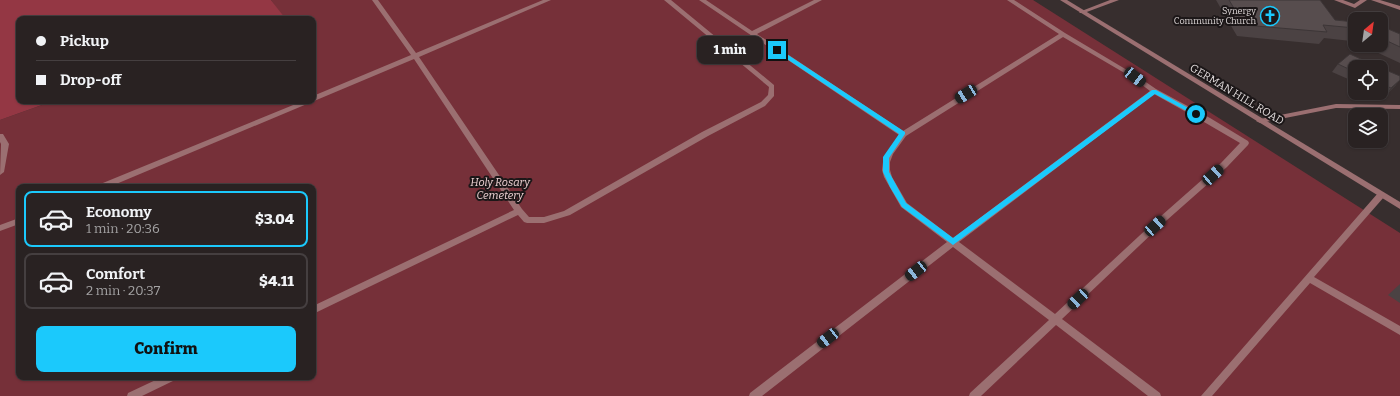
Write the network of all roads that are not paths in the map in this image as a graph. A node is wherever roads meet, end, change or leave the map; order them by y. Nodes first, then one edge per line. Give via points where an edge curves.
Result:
1 (374, 0) edge
2 (548, 0) edge
3 (667, 0) edge
4 (702, 0) edge
5 (819, 0) edge
6 (1010, 0) edge
7 (1063, 0) edge
8 (1116, 0) edge
9 (1337, 0) edge
10 (1364, 0) edge
11 (1374, 0) edge
12 (1400, 8) edge
13 (1082, 12) junction
14 (752, 34) junction
15 (1063, 34) junction
16 (416, 57) junction
17 (1154, 91) junction
18 (316, 98) edge
19 (302, 104) edge
20 (1400, 107) edge
21 (1260, 121) junction
22 (902, 134) junction
23 (0, 136) edge
24 (0, 172) edge
25 (108, 184) edge
26 (1381, 195) junction
27 (1400, 206) edge
28 (519, 211) junction
29 (16, 222) edge
30 (0, 228) edge
31 (953, 242) junction
32 (1308, 278) junction
33 (316, 309) edge
34 (1056, 320) junction
35 (1400, 331) edge
36 (166, 380) edge
37 (132, 396) edge
38 (754, 396) edge
39 (974, 396) edge
40 (1156, 396) edge
41 (1206, 396) edge

1 - 16 street
2 - 16 street
3 - 28 street via 772,86 771,96 763,104 567,213 544,220 527,220
4 - 14 street
5 - 14 street
6 - 15 street
7 - 13 street, GERMAN HILL ROAD
8 - 13 street
9 - 10 street via 1355,6
11 - 12 street
13 - 21 street, GERMAN HILL ROAD
14 - 22 street
15 - 17 street
15 - 22 street
16 - 18 street
16 - 28 street
17 - 31 street
17 - 34 street via 1245,143
19 - 25 street
20 - 21 street via 1336,106
21 - 26 street, GERMAN HILL ROAD
22 - 31 street via 886,157 886,172 893,187 904,205
23 - 24 street via 5,144
26 - 27 street, GERMAN HILL ROAD
26 - 32 street
28 - 33 street
29 - 30 street
31 - 34 street
31 - 38 street
32 - 35 street
32 - 41 street
34 - 39 street
34 - 40 street
36 - 37 street

